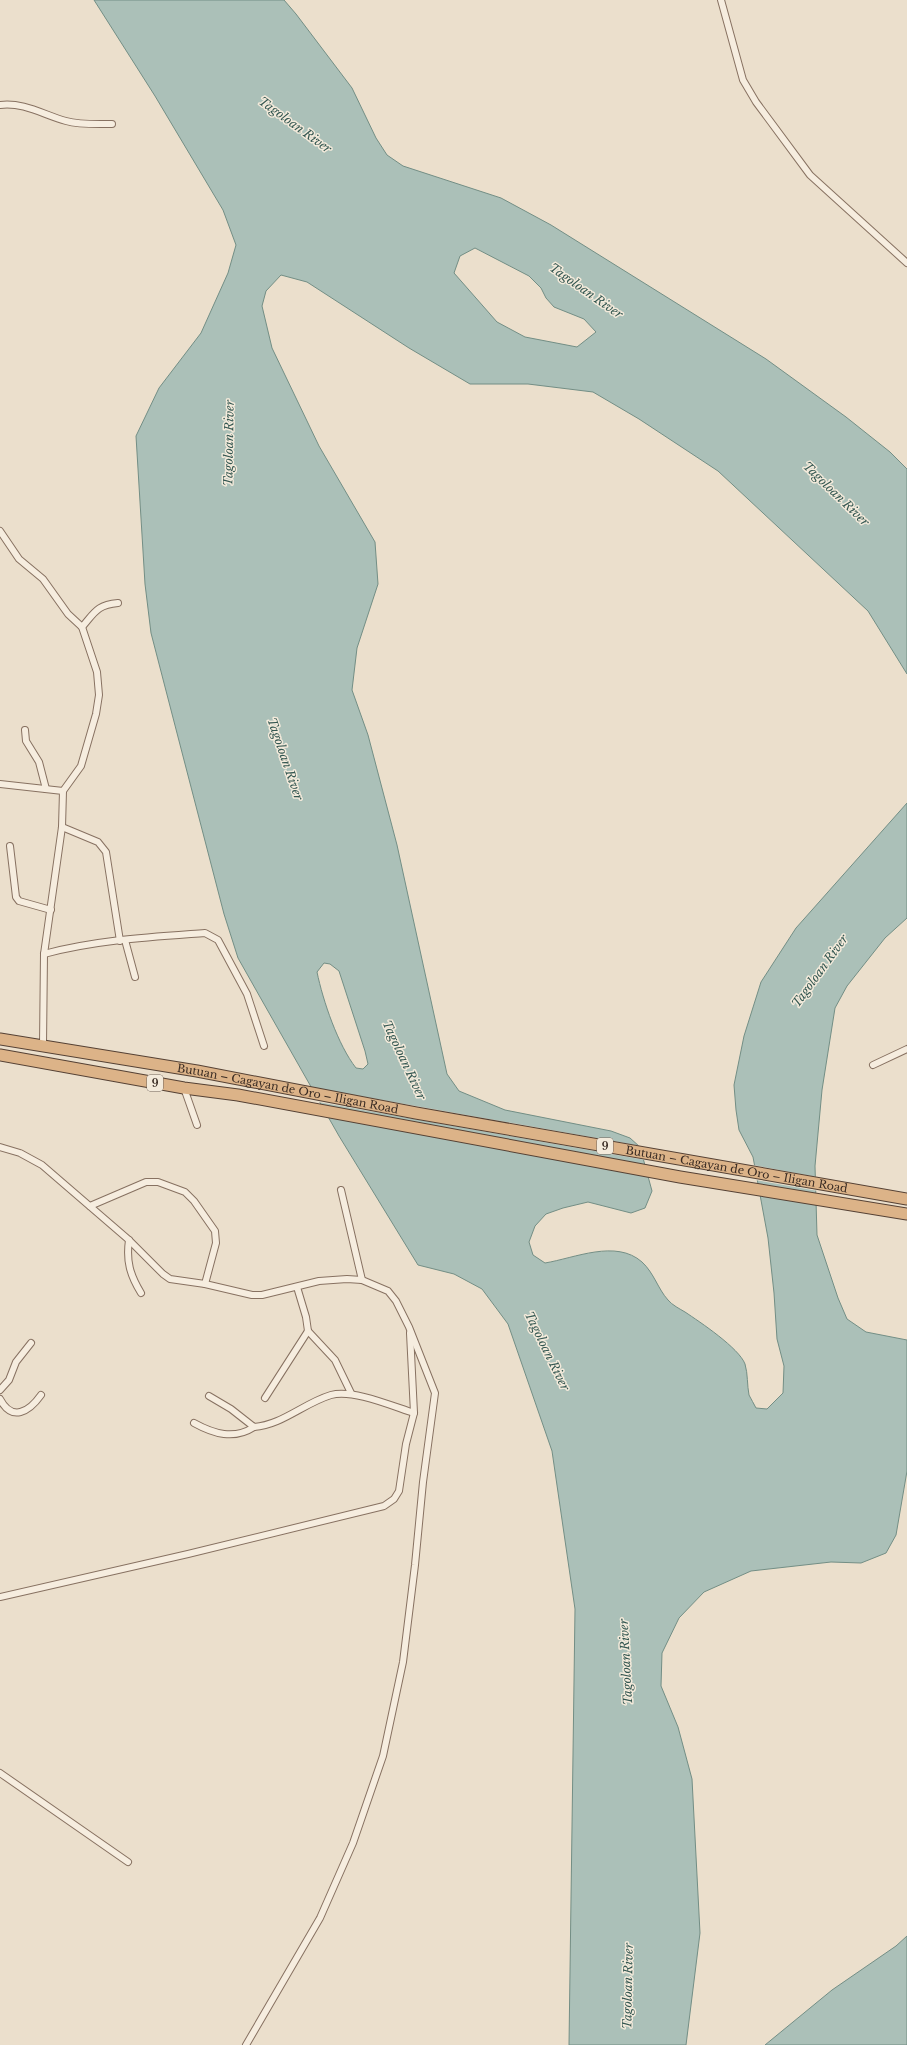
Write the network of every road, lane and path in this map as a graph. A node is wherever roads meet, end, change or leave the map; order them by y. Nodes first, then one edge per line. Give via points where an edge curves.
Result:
1 (721, 0) edge
2 (0, 105) edge
3 (112, 124) dead end
4 (907, 263) edge
5 (0, 532) edge
6 (118, 603) dead end
7 (82, 627) junction
8 (25, 730) dead end
9 (0, 784) edge
10 (46, 789) junction
11 (63, 791) junction
12 (62, 827) junction
13 (10, 846) dead end
14 (51, 910) junction
15 (123, 940) junction
16 (44, 954) junction
17 (135, 977) dead end
18 (0, 1039) edge
19 (43, 1045) junction
20 (264, 1046) dead end
21 (907, 1049) edge
22 (0, 1055) edge
23 (873, 1065) dead end
24 (184, 1088) junction
25 (197, 1125) dead end
26 (0, 1147) edge
27 (341, 1190) dead end
28 (907, 1199) edge
29 (90, 1206) junction
30 (907, 1214) edge
31 (129, 1240) junction
32 (362, 1280) junction
33 (205, 1284) junction
34 (297, 1287) junction
35 (141, 1293) dead end
36 (409, 1328) junction
37 (308, 1331) junction
38 (31, 1343) dead end
39 (0, 1390) edge
40 (351, 1393) junction
41 (41, 1395) dead end
42 (208, 1396) dead end
43 (264, 1398) dead end
44 (0, 1399) edge
45 (414, 1412) junction
46 (194, 1423) dead end
47 (254, 1427) junction
48 (0, 1597) edge
49 (0, 1773) edge
50 (128, 1862) dead end
51 (246, 2045) edge

1 - 4 street via 743,80 756,102 810,175
2 - 3 street via 20,106 66,121
5 - 7 street via 19,559 43,579 68,614
6 - 7 street via 100,607
7 - 11 street via 97,672 99,695 81,766
8 - 10 street via 26,741 39,762
9 - 10 street
10 - 11 street
11 - 12 street
12 - 14 street
12 - 15 street via 98,842 106,852
13 - 14 street via 16,897 19,901
14 - 16 street
15 - 16 street via 72,946
15 - 17 street
15 - 20 street via 205,933 218,940 247,994
16 - 19 street
18 - 19 highway, Butuan – Cagayan de Oro – Iligan Road / 9
19 - 28 highway, Butuan – Cagayan de Oro – Iligan Road / 9 via 197,1070 304,1092
21 - 23 street
22 - 24 highway, Butuan – Cagayan de Oro – Iligan Road / 9
24 - 25 street
24 - 30 highway, Butuan – Cagayan de Oro – Iligan Road / 9 via 238,1094 680,1177
26 - 29 street via 20,1153 42,1165
27 - 32 street
29 - 31 street
29 - 33 street via 146,1182 158,1182 184,1192 194,1201 215,1231 216,1242
31 - 33 street via 170,1279
31 - 35 street via 128,1266
32 - 34 street via 318,1281
32 - 36 street via 388,1291 396,1301
33 - 34 street via 252,1295
34 - 37 street
36 - 45 street
36 - 51 street via 435,1393 403,1662 383,1756 353,1843 320,1918
37 - 40 street via 335,1360
37 - 43 street
38 - 39 street via 16,1362 9,1380
40 - 45 street
40 - 47 street via 331,1396 271,1423
41 - 44 street via 34,1405 23,1412 8,1409
42 - 47 street via 231,1409
45 - 48 street via 399,1491 394,1499 384,1506
46 - 47 street via 210,1432 231,1435 246,1432
49 - 50 street

